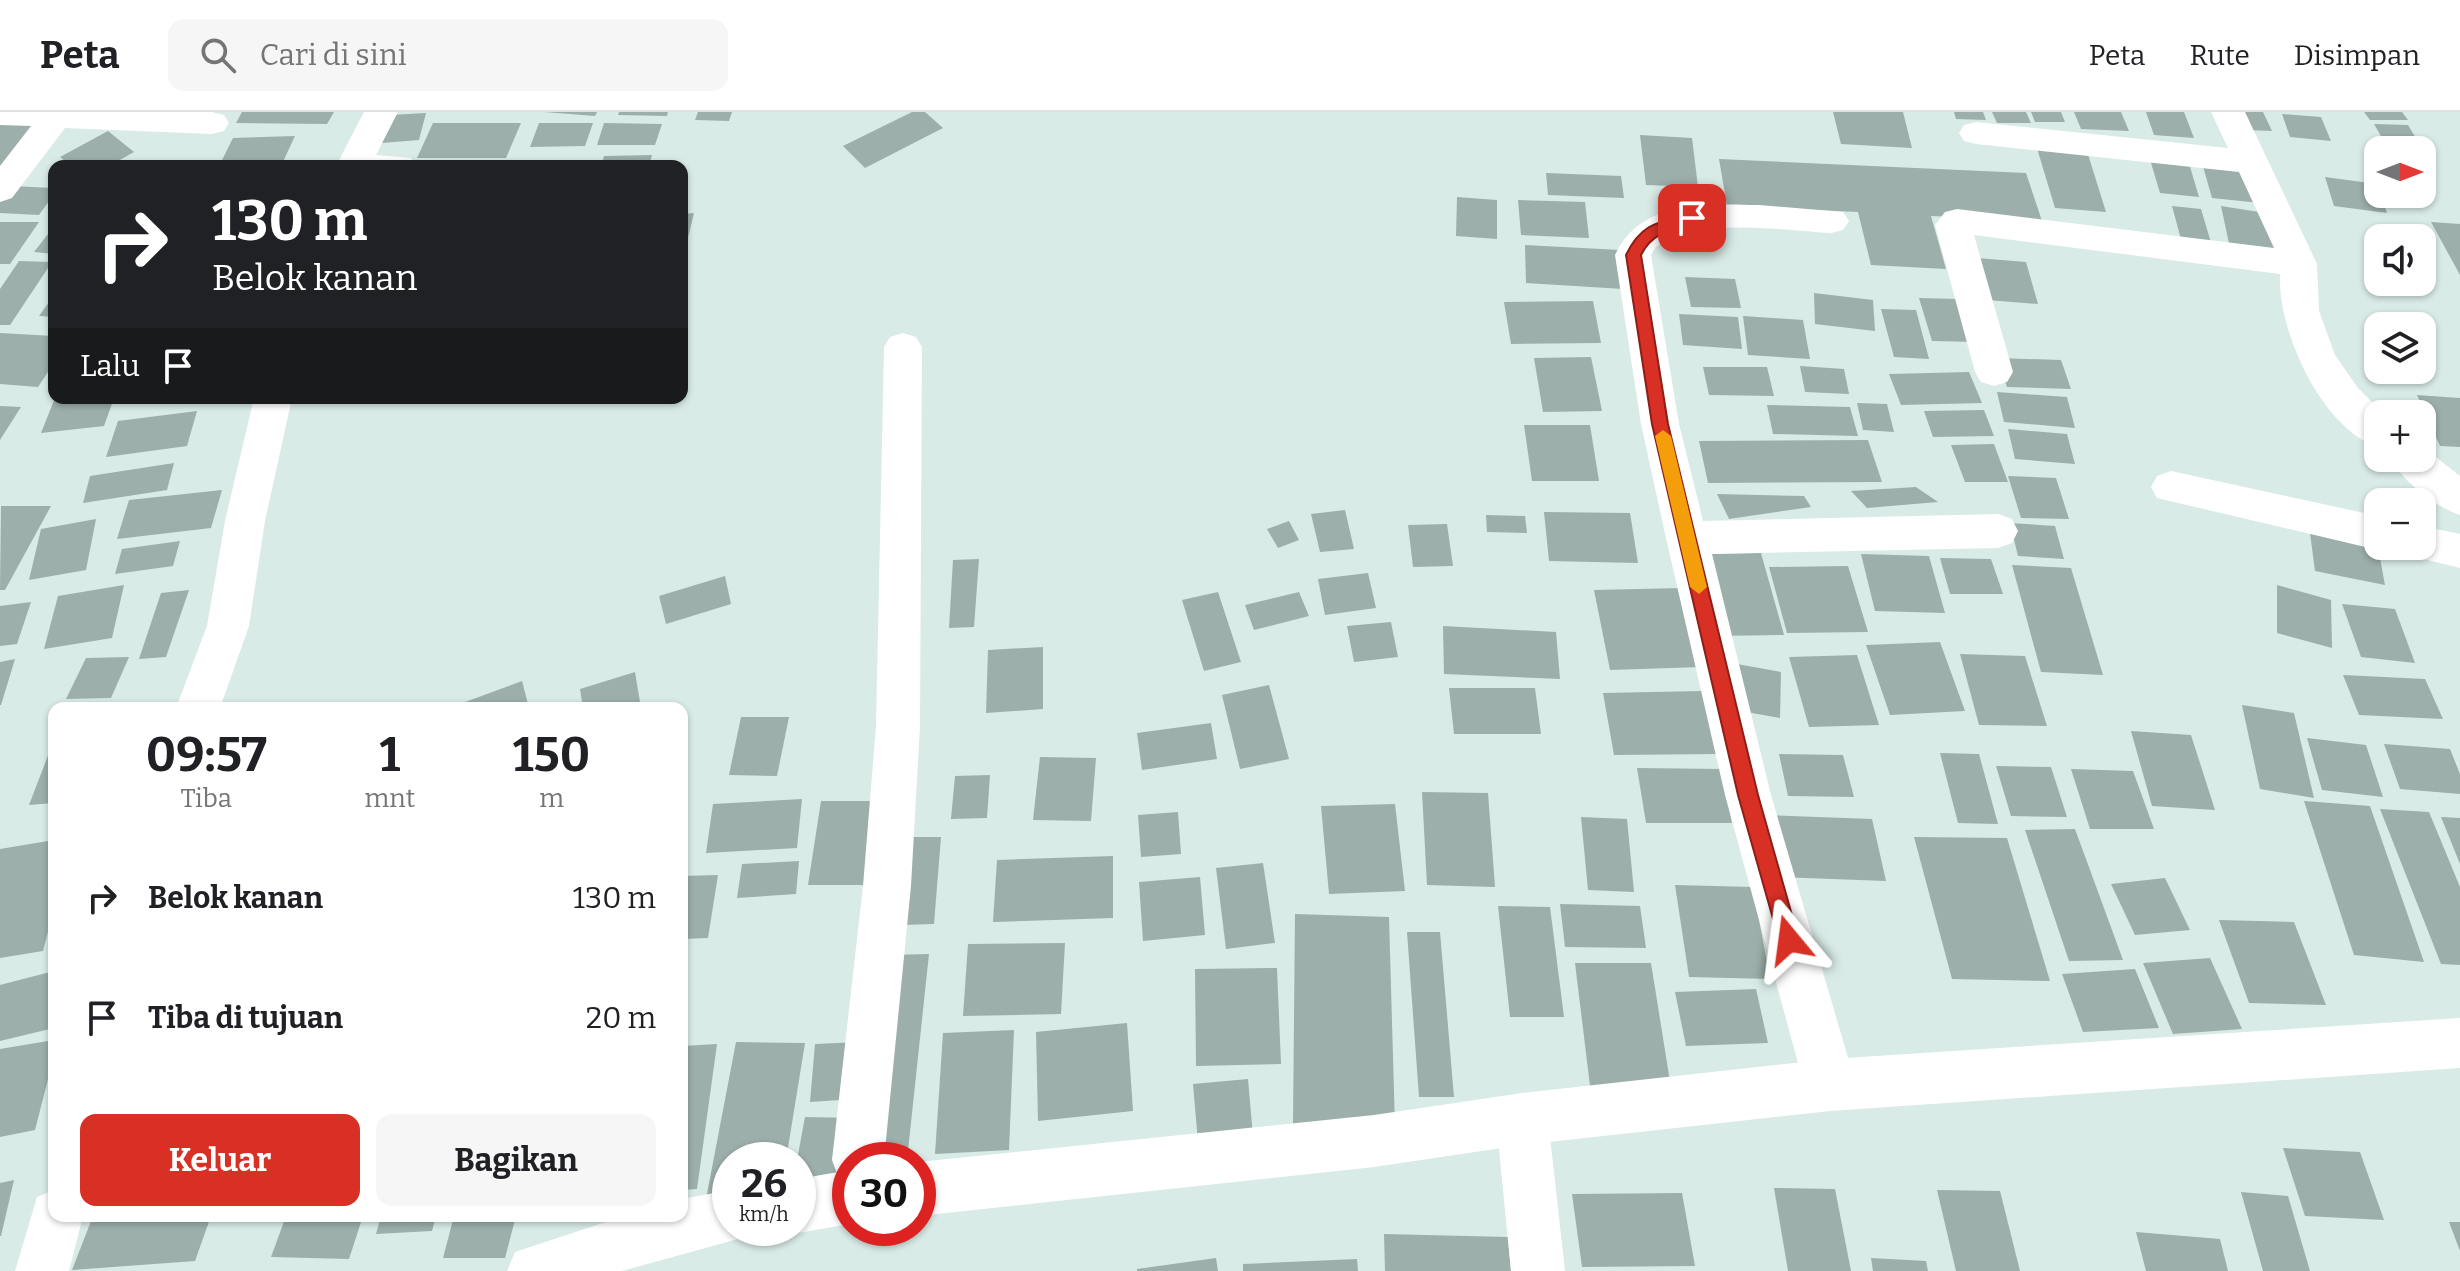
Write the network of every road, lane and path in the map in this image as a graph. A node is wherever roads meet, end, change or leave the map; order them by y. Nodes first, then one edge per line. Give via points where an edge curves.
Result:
1 (381, 112) edge
2 (2228, 112) edge
3 (0, 114) edge
4 (58, 114) junction
5 (212, 123) dead end
6 (1976, 133) dead end
7 (357, 160) edge
8 (2253, 162) junction
9 (0, 190) edge
10 (1831, 221) dead end
11 (2299, 264) junction
12 (903, 347) dead end
13 (1994, 372) dead end
14 (272, 404) edge
15 (2364, 421) edge
16 (2427, 472) edge
17 (2171, 487) dead end
18 (2460, 499) edge
19 (2364, 530) edge
20 (1998, 531) dead end
21 (1687, 538) junction
22 (2436, 546) edge
23 (2460, 551) edge
24 (200, 702) edge
25 (2460, 1043) edge
26 (1830, 1085) junction
27 (1522, 1119) junction
28 (860, 1142) edge
29 (936, 1187) edge
30 (712, 1220) edge
31 (54, 1222) edge
32 (42, 1271) edge
33 (534, 1271) edge
34 (1538, 1271) edge

1 - 7 street
2 - 8 street
3 - 4 street
4 - 5 street
4 - 9 street
6 - 8 street
8 - 11 street
10 - 21 street via 1692,218 1656,229 1641,239 1633,255 1660,424
11 - 13 street via 1957,221 1953,225
11 - 15 street via 2295,290 2300,317 2326,373
12 - 28 street via 898,726
14 - 24 street via 228,626
16 - 18 street
17 - 19 street
20 - 21 street
21 - 26 street via 1748,795
22 - 23 street
25 - 26 street
26 - 27 street
27 - 29 street via 1374,1141
27 - 34 street
30 - 33 street
31 - 32 street

